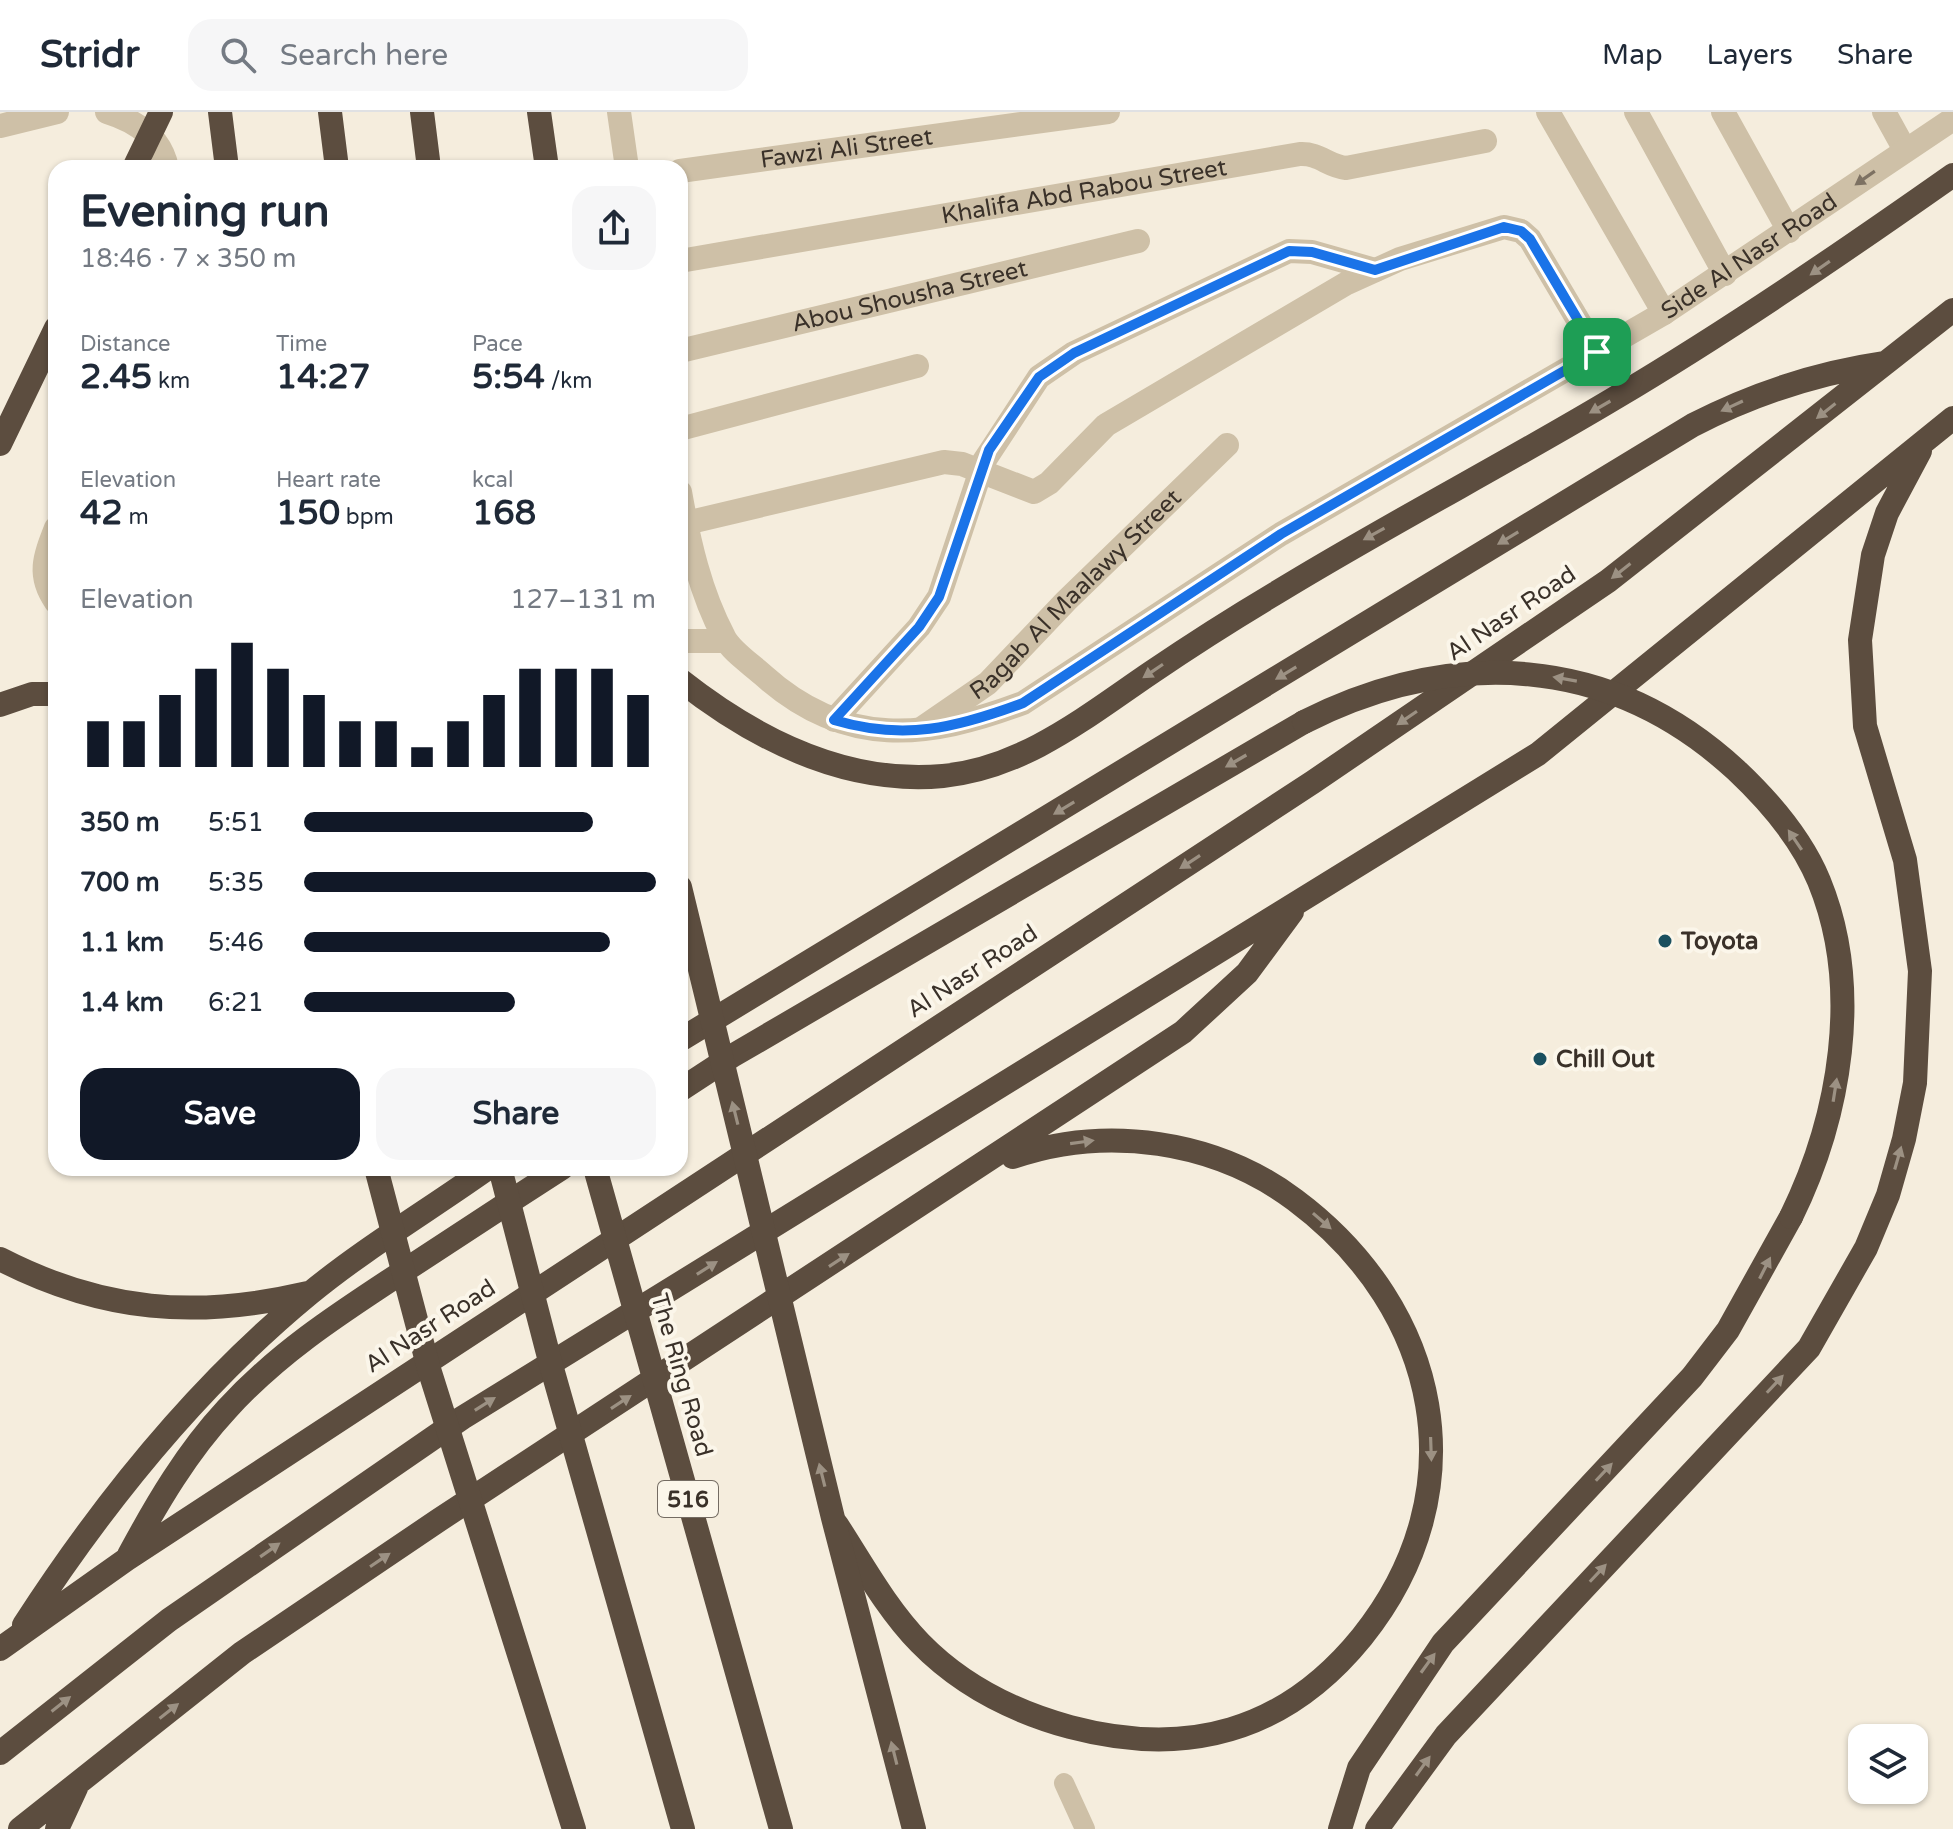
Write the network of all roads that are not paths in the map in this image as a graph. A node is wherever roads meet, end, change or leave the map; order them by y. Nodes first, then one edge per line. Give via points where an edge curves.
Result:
1 (57, 112) edge
2 (107, 112) edge
3 (161, 112) edge
4 (220, 112) edge
5 (330, 112) edge
6 (422, 112) edge
7 (539, 112) edge
8 (619, 112) edge
9 (1108, 112) edge
10 (1548, 112) edge
11 (1636, 112) edge
12 (1723, 112) edge
13 (1884, 112) edge
14 (1953, 119) edge
15 (0, 126) edge
16 (1485, 141) dead end
17 (1905, 150) junction
18 (138, 160) edge
19 (166, 160) edge
20 (226, 160) edge
21 (336, 160) edge
22 (428, 160) edge
23 (546, 160) edge
24 (626, 160) edge
25 (688, 170) edge
26 (1953, 175) edge
27 (1789, 231) junction
28 (1138, 241) dead end
29 (688, 260) edge
30 (1375, 270) junction
31 (1725, 274) junction
32 (1953, 310) edge
33 (1664, 313) junction
34 (48, 345) edge
35 (688, 349) edge
36 (1597, 352) junction
37 (1887, 363) junction
38 (917, 366) dead end
39 (1953, 418) edge
40 (688, 427) edge
41 (1928, 438) junction
42 (0, 444) edge
43 (1227, 445) dead end
44 (980, 472) junction
45 (688, 522) edge
46 (688, 531) edge
47 (48, 547) edge
48 (48, 587) edge
49 (688, 641) edge
50 (725, 641) junction
51 (688, 686) edge
52 (48, 694) edge
53 (0, 705) edge
54 (834, 720) junction
55 (916, 732) junction
56 (1299, 903) junction
57 (688, 920) edge
58 (688, 1035) edge
59 (688, 1085) edge
60 (980, 1168) junction
61 (378, 1176) edge
62 (477, 1176) edge
63 (502, 1176) edge
64 (550, 1176) edge
65 (597, 1176) edge
66 (0, 1259) edge
67 (310, 1293) junction
68 (833, 1518) junction
69 (127, 1559) junction
70 (8, 1643) edge
71 (0, 1753) edge
72 (78, 1783) junction
73 (1064, 1783) dead end
74 (20, 1829) edge
75 (57, 1829) edge
76 (574, 1829) edge
77 (683, 1829) edge
78 (781, 1829) edge
79 (914, 1829) edge
80 (1085, 1829) edge
81 (1340, 1829) edge
82 (1377, 1829) edge

1 - 15 street
2 - 19 street via 147,132
3 - 18 highway, bridge
4 - 20 highway
5 - 21 highway
6 - 22 highway
7 - 23 highway
8 - 24 street
9 - 25 street, Fawzi Ali Street
10 - 33 street
11 - 31 street
12 - 27 street
13 - 17 street
14 - 17 street, Side Al Nasr Road
16 - 29 street, Khalifa Abd Rabou Street via 1346,168 1317,154 1300,154
17 -> 27 street, Side Al Nasr Road
26 -> 51 highway via 1704,344 1364,539 1208,634 1058,737 1022,755 945,776 865,773 825,762 749,728
27 - 31 street, Side Al Nasr Road
28 - 35 street, Abou Shousha Street
30 - 36 street via 1512,227 1530,239
30 - 44 street via 1118,418 1042,489 1026,491
30 - 44 street via 1289,251 1074,353 1039,377
31 - 33 street, Side Al Nasr Road
32 - 37 highway, Al Nasr Road
33 - 36 street, Side Al Nasr Road
34 - 42 highway
36 - 55 street, Side Al Nasr Road via 1281,534 1023,703 979,720
37 -> 58 highway via 1771,390 1693,425
37 -> 69 highway, Al Nasr Road via 1608,581 1325,773
38 - 40 street
39 - 41 highway
41 - 56 highway via 1538,754
82 -> 41 highway via 1446,1735 1809,1348 1866,1248 1904,1139 1919,1041 1920,971 1905,860 1865,726 1860,640 1878,541 1906,474
43 - 55 street, Ragab Al Maalawy Street via 988,683
44 - 45 street via 962,464 925,463
44 - 54 street via 939,597 919,627
46 - 50 street via 703,590
47 - 48 street via 43,559
49 - 50 street
50 - 54 street, Side Al Nasr Road via 782,692
52 - 53 highway
54 - 55 street, Side Al Nasr Road via 871,731
56 - 60 highway via 1247,973 1183,1032
71 -> 56 highway via 169,1620 462,1418
68 -> 57 highway, bridge
81 -> 59 highway, bridge via 1359,1768 1443,1643 1692,1377 1759,1280 1809,1181 1832,1107 1841,1021 1832,927 1819,881 1774,811 1737,771 1686,730 1581,681 1466,673 1384,688 1304,722
60 -> 68 highway via 1039,1148 1100,1139 1161,1143 1221,1159 1277,1186 1326,1223 1367,1269 1420,1370 1431,1421 1432,1472 1424,1523 1406,1572 1346,1657 1275,1713 1188,1740 1143,1740 1050,1721 1003,1703 960,1677 921,1644 889,1606
72 -> 60 highway via 242,1653
61 - 76 highway, bridge via 429,1369
62 - 67 highway
63 - 77 highway, bridge
64 - 69 highway via 350,1304 269,1367 189,1456
65 - 78 highway, The Ring Road / 516, bridge
66 - 67 highway via 76,1291 169,1309 216,1309
67 - 70 highway via 158,1444
79 -> 68 highway, bridge
69 - 70 highway, Al Nasr Road
72 - 74 highway
72 - 75 highway
73 - 80 lane

